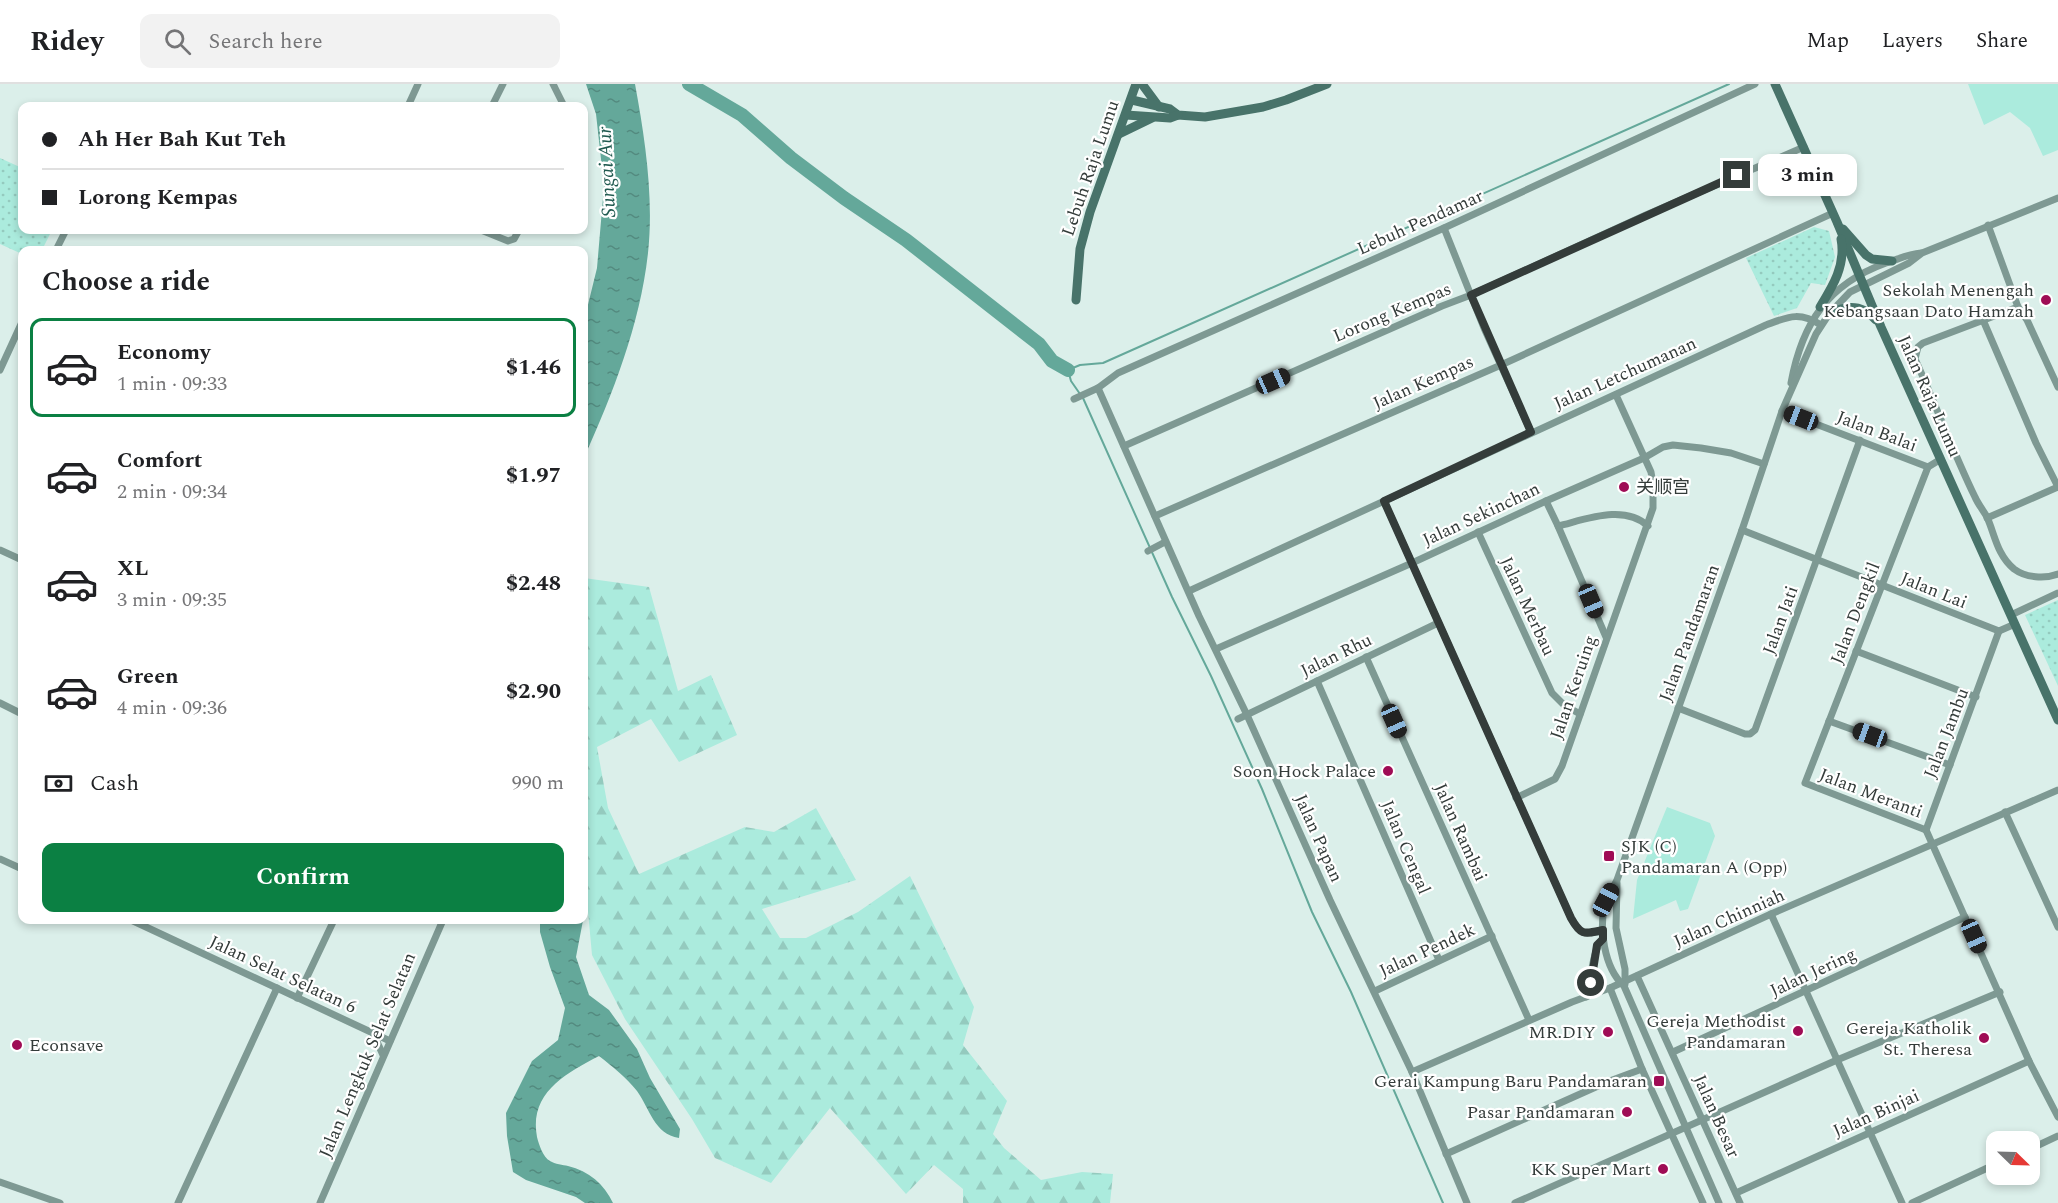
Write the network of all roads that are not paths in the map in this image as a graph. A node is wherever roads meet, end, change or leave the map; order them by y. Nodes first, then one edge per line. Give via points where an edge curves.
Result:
1 (418, 84) edge
2 (502, 84) edge
3 (553, 84) edge
4 (1136, 84) edge
5 (1142, 84) edge
6 (1326, 84) edge
7 (1755, 84) edge
8 (1775, 84) edge
9 (1132, 100) junction
10 (410, 102) edge
11 (494, 102) edge
12 (562, 102) edge
13 (1159, 107) junction
14 (1126, 115) junction
15 (1178, 115) junction
16 (1154, 118) junction
17 (1119, 134) junction
18 (1804, 147) junction
19 (2058, 198) edge
20 (1833, 213) junction
21 (1837, 222) junction
22 (1988, 225) junction
23 (1444, 228) junction
24 (490, 234) edge
25 (516, 234) edge
26 (1922, 253) junction
27 (1892, 261) junction
28 (1861, 280) junction
29 (1471, 295) junction
30 (1076, 300) dead end
31 (1820, 307) junction
32 (2018, 307) junction
33 (1828, 314) junction
34 (1813, 320) junction
35 (1983, 320) junction
36 (1821, 325) junction
37 (1881, 327) junction
38 (18, 331) edge
39 (1501, 364) junction
40 (0, 370) edge
41 (2058, 387) edge
42 (1098, 388) junction
43 (1790, 391) junction
44 (1616, 395) junction
45 (1074, 399) dead end
46 (1782, 411) junction
47 (1531, 432) junction
48 (1860, 440) junction
49 (1125, 446) junction
50 (1644, 458) junction
51 (1941, 459) junction
52 (1764, 464) junction
53 (1928, 467) junction
54 (2058, 487) edge
55 (1384, 501) junction
56 (1546, 501) junction
57 (1155, 516) junction
58 (1987, 518) junction
59 (1558, 526) junction
60 (1648, 526) junction
61 (1742, 530) junction
62 (1478, 532) junction
63 (1162, 544) junction
64 (0, 550) edge
65 (1148, 551) dead end
66 (18, 558) edge
67 (1817, 560) junction
68 (1412, 563) junction
69 (2058, 574) edge
70 (1882, 585) junction
71 (1189, 591) junction
72 (2058, 593) edge
73 (2013, 619) junction
74 (1438, 623) junction
75 (1999, 632) junction
76 (1606, 637) junction
77 (1216, 649) junction
78 (1856, 651) junction
79 (1366, 657) junction
80 (1317, 681) junction
81 (1976, 697) junction
82 (0, 704) edge
83 (1678, 708) junction
84 (18, 712) edge
85 (1580, 714) junction
86 (1247, 715) junction
87 (1238, 719) dead end
88 (2058, 720) edge
89 (1829, 721) junction
90 (1950, 765) junction
91 (1805, 783) joint
92 (2058, 790) edge
93 (1516, 798) junction
94 (2005, 812) junction
95 (1926, 830) junction
96 (1932, 844) junction
97 (0, 859) edge
98 (18, 867) edge
99 (1617, 880) junction
100 (1771, 914) junction
101 (1965, 917) junction
102 (140, 924) edge
103 (332, 924) edge
104 (441, 924) edge
105 (2058, 927) edge
106 (1603, 935) junction
107 (1492, 936) junction
108 (1439, 960) junction
109 (1637, 976) junction
110 (1623, 983) junction
111 (277, 988) junction
112 (1610, 988) junction
113 (1375, 991) junction
114 (1805, 992) junction
115 (2000, 993) junction
116 (297, 998) junction
117 (1586, 998) junction
118 (1529, 1020) junction
119 (394, 1030) junction
120 (374, 1034) junction
121 (390, 1041) junction
122 (1673, 1052) junction
123 (383, 1055) junction
124 (1837, 1060) junction
125 (2029, 1061) junction
126 (1642, 1069) junction
127 (1412, 1072) junction
128 (2058, 1117) edge
129 (1701, 1120) junction
130 (1684, 1126) junction
131 (1671, 1132) junction
132 (1870, 1132) junction
133 (2058, 1136) edge
134 (2040, 1144) edge
135 (1446, 1154) junction
136 (1986, 1169) edge
137 (0, 1182) edge
138 (1736, 1192) junction
139 (60, 1203) edge
140 (178, 1203) edge
141 (320, 1203) edge
142 (1467, 1203) edge
143 (1515, 1203) edge
144 (1703, 1203) edge
145 (1719, 1203) edge
146 (1740, 1203) edge
147 (1902, 1203) edge
148 (1912, 1203) edge

1 - 10 street
2 - 11 street
3 - 12 street
4 - 9 street, Lebuh Raja Lumu
5 - 13 street
6 - 15 street via 1263,107 1205,117
7 - 23 street, Lebuh Pendamar
8 - 18 street, Jalan Raja Lumu
9 - 13 street
9 - 14 street, Lebuh Raja Lumu
13 - 15 street
14 - 16 street
14 - 17 street, Lebuh Raja Lumu
15 - 16 street
16 - 17 street
17 - 30 street, Lebuh Raja Lumu via 1080,249
18 - 20 street, Jalan Raja Lumu
18 - 29 street, Lorong Kempas
19 - 22 street, Jalan Pandamaran
20 - 21 street, Jalan Raja Lumu
20 - 39 street, Jalan Kempas
21 - 27 street via 1866,255
21 - 28 street, Jalan Raja Lumu
21 - 31 street via 1842,246 1839,273
22 - 26 street, Jalan Pandamaran
22 - 32 street
23 - 29 street
23 - 42 street, Lebuh Pendamar via 1118,373
24 - 25 street via 506,241
26 - 27 street
26 - 28 street, Jalan Pandamaran via 1909,263
27 - 28 street
28 - 31 street via 1838,290
28 - 33 street, Jalan Pandamaran
28 - 37 street, Jalan Raja Lumu
29 - 39 street
29 - 49 street, Lorong Kempas
31 - 34 street
32 - 35 street
32 - 41 street
33 - 36 street, Jalan Pandamaran
33 - 37 street via 1841,308 1859,308
34 - 36 street
34 - 43 street via 1797,356
34 - 44 street, Jalan Letchumanan via 1792,315
35 - 54 street
35 - 58 street via 1923,343 1915,355
36 - 43 street, Jalan Pandamaran
37 - 51 street, Jalan Raja Lumu
38 - 40 street
39 - 47 street
39 - 57 street, Jalan Kempas
42 - 45 street, Lebuh Pendamar
42 - 49 street, Jalan Papan
43 - 46 street, Jalan Pandamaran
44 - 47 street, Jalan Letchumanan
44 - 50 street, Jalan Keruing
46 - 48 street, Jalan Balai
46 - 52 street, Jalan Pandamaran
47 - 55 street, Jalan Letchumanan
48 - 53 street, Jalan Balai
48 - 67 street, Jalan Jati
49 - 57 street, Jalan Papan
50 - 52 street, Jalan Sekinchan via 1673,445 1731,453
50 - 56 street, Jalan Sekinchan
50 - 60 street, Jalan Keruing via 1653,484
51 - 53 street
51 - 73 street, Jalan Raja Lumu
52 - 61 street, Jalan Pandamaran
53 - 70 street, Jalan Dengkil
54 - 58 street
55 - 68 street
55 - 71 street, Jalan Letchumanan
56 - 59 street
56 - 62 street, Jalan Sekinchan
57 - 63 street, Jalan Papan
58 - 69 street via 2000,553 2015,570 2037,576
59 - 60 street via 1625,515
59 - 76 street
60 - 76 street, Jalan Keruing
61 - 67 street, Jalan Lai
61 - 83 street, Jalan Pandamaran
62 - 68 street, Jalan Sekinchan
62 - 85 street, Jalan Merbau via 1552,693
63 - 65 street
63 - 71 street, Jalan Papan
64 - 66 street
67 - 70 street, Jalan Lai
67 - 83 street, Jalan Jati via 1755,730 1745,734
68 - 74 street
68 - 77 street, Jalan Sekinchan
70 - 75 street, Jalan Lai
70 - 78 street, Jalan Dengkil
71 - 77 street, Jalan Papan
72 - 73 street
73 - 75 street
73 - 88 street, Jalan Raja Lumu
74 - 79 street, Jalan Rhu
74 - 93 street
75 - 81 street, Jalan Jambu
76 - 85 street, Jalan Keruing
77 - 86 street, Jalan Papan
78 - 81 street
78 - 89 street, Jalan Dengkil
79 - 80 street, Jalan Rhu
79 - 107 street, Jalan Rambai
80 - 86 street, Jalan Rhu
80 - 108 street, Jalan Cengal
81 - 90 street, Jalan Jambu
82 - 84 street
83 - 99 street, Jalan Pandamaran
85 - 93 street, Jalan Keruing via 1555,779
86 - 87 street, Jalan Rhu
86 - 113 street, Jalan Papan
89 - 90 street
89 - 91 street, Jalan Dengkil
90 - 95 street, Jalan Jambu
91 - 95 street, Jalan Meranti
92 - 94 street, Jalan Chinniah
93 - 106 street via 1578,931
94 - 96 street, Jalan Chinniah
94 - 105 street
95 - 96 street
96 - 100 street, Jalan Chinniah
96 - 101 street
97 - 98 street
99 - 106 street, Jalan Pandamaran via 1606,900
99 - 110 street via 1616,928 1625,969
100 - 109 street, Jalan Chinniah
100 - 114 street
101 - 114 street, Jalan Jering
101 - 115 street
102 - 111 street, Jalan Selat Selatan 6
103 - 116 street
104 - 119 street, Jalan Lengkuk Selat Selatan
106 - 110 street, Jalan Pandamaran via 1613,973
106 - 117 street via 1597,945
107 - 108 street, Jalan Pendek
107 - 118 street, Jalan Rambai
108 - 113 street, Jalan Pendek
109 - 110 street, Jalan Chinniah
109 - 122 street, Jalan Besar
110 - 112 street, Jalan Chinniah
110 - 130 street, Jalan Pandamaran
111 - 116 street, Jalan Selat Selatan 6
111 - 140 street
112 - 117 street, Jalan Chinniah
112 - 126 street
113 - 127 street, Jalan Papan
114 - 122 street, Jalan Jering
114 - 124 street
115 - 124 street
115 - 125 street
116 - 120 street, Jalan Selat Selatan 6
117 - 118 street, Jalan Chinniah
118 - 127 street, Jalan Chinniah
119 - 120 street
119 - 121 street, Jalan Lengkuk Selat Selatan
120 - 121 street, Jalan Selat Selatan 6
120 - 123 street
121 - 123 street, Jalan Lengkuk Selat Selatan
122 - 129 street, Jalan Besar
123 - 141 street, Jalan Lengkuk Selat Selatan
124 - 129 street
124 - 132 street
125 - 128 street
125 - 132 street, Jalan Binjai
126 - 131 street
126 - 135 street
127 - 135 street, Jalan Papan
129 - 130 street
129 - 138 street, Jalan Besar
130 - 131 street
130 - 145 street, Jalan Pandamaran
131 - 143 street
131 - 144 street
132 - 138 street, Jalan Binjai
132 - 147 street
133 - 134 street
135 - 142 street, Jalan Papan
136 - 148 street
137 - 139 street
138 - 146 street, Jalan Besar

